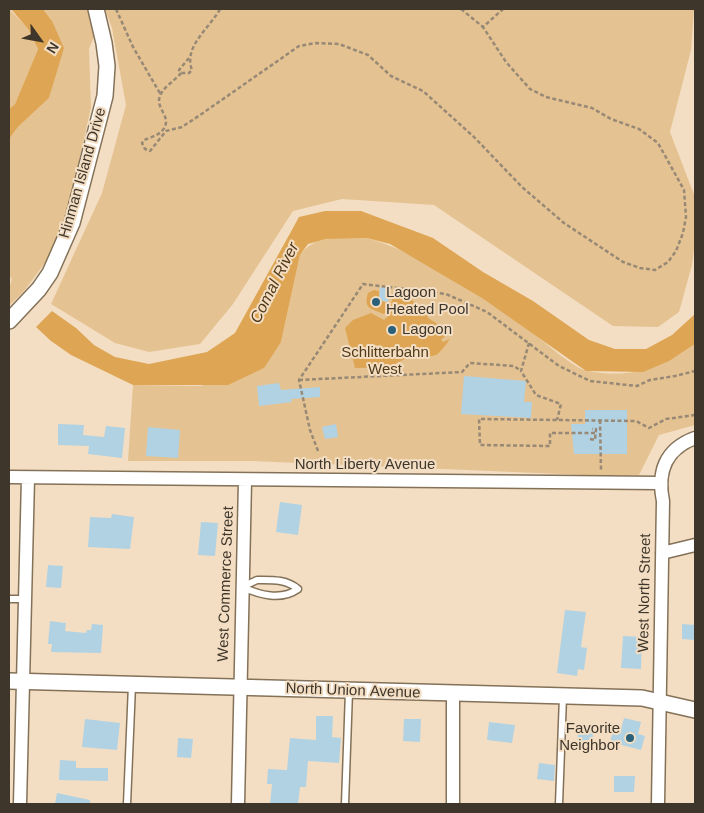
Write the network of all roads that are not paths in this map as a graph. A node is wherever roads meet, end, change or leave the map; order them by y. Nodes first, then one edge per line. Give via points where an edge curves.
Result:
1 (96, 9) edge
2 (9, 320) edge
3 (695, 438) edge
4 (9, 478) edge
5 (28, 478) junction
6 (245, 480) junction
7 (659, 483) junction
8 (695, 545) edge
9 (662, 553) junction
10 (242, 587) junction
11 (9, 599) edge
12 (25, 599) junction
13 (16, 681) edge
14 (132, 685) junction
15 (239, 688) junction
16 (349, 691) junction
17 (453, 694) junction
18 (563, 696) junction
19 (661, 703) junction
20 (695, 710) edge
21 (20, 804) edge
22 (127, 804) edge
23 (238, 804) edge
24 (345, 804) edge
25 (453, 804) edge
26 (559, 804) edge
27 (658, 804) edge

1 - 2 street, Hinman Island Drive via 107,66 105,96 74,214 50,273
3 - 7 street via 674,450 663,468
4 - 5 street, North Liberty Avenue
5 - 6 street, North Liberty Avenue
5 - 12 street
6 - 7 street, North Liberty Avenue
6 - 10 street, West Commerce Street
7 - 9 street, West North Street via 663,501
8 - 9 street
9 - 19 street, West North Street
10 - 10 lane via 258,594 283,596 298,589 279,580 257,580
10 - 15 street, West Commerce Street
11 - 12 lane
12 - 13 street
13 - 14 street, North Union Avenue
13 - 21 street
14 - 15 street, North Union Avenue
14 - 22 lane
15 - 16 street, North Union Avenue
15 - 23 street, West Commerce Street
16 - 17 street, North Union Avenue
16 - 24 lane
17 - 18 street, North Union Avenue
17 - 25 street
18 - 19 street, North Union Avenue via 642,698
18 - 26 lane
19 - 20 street, North Union Avenue
19 - 27 street, West North Street

